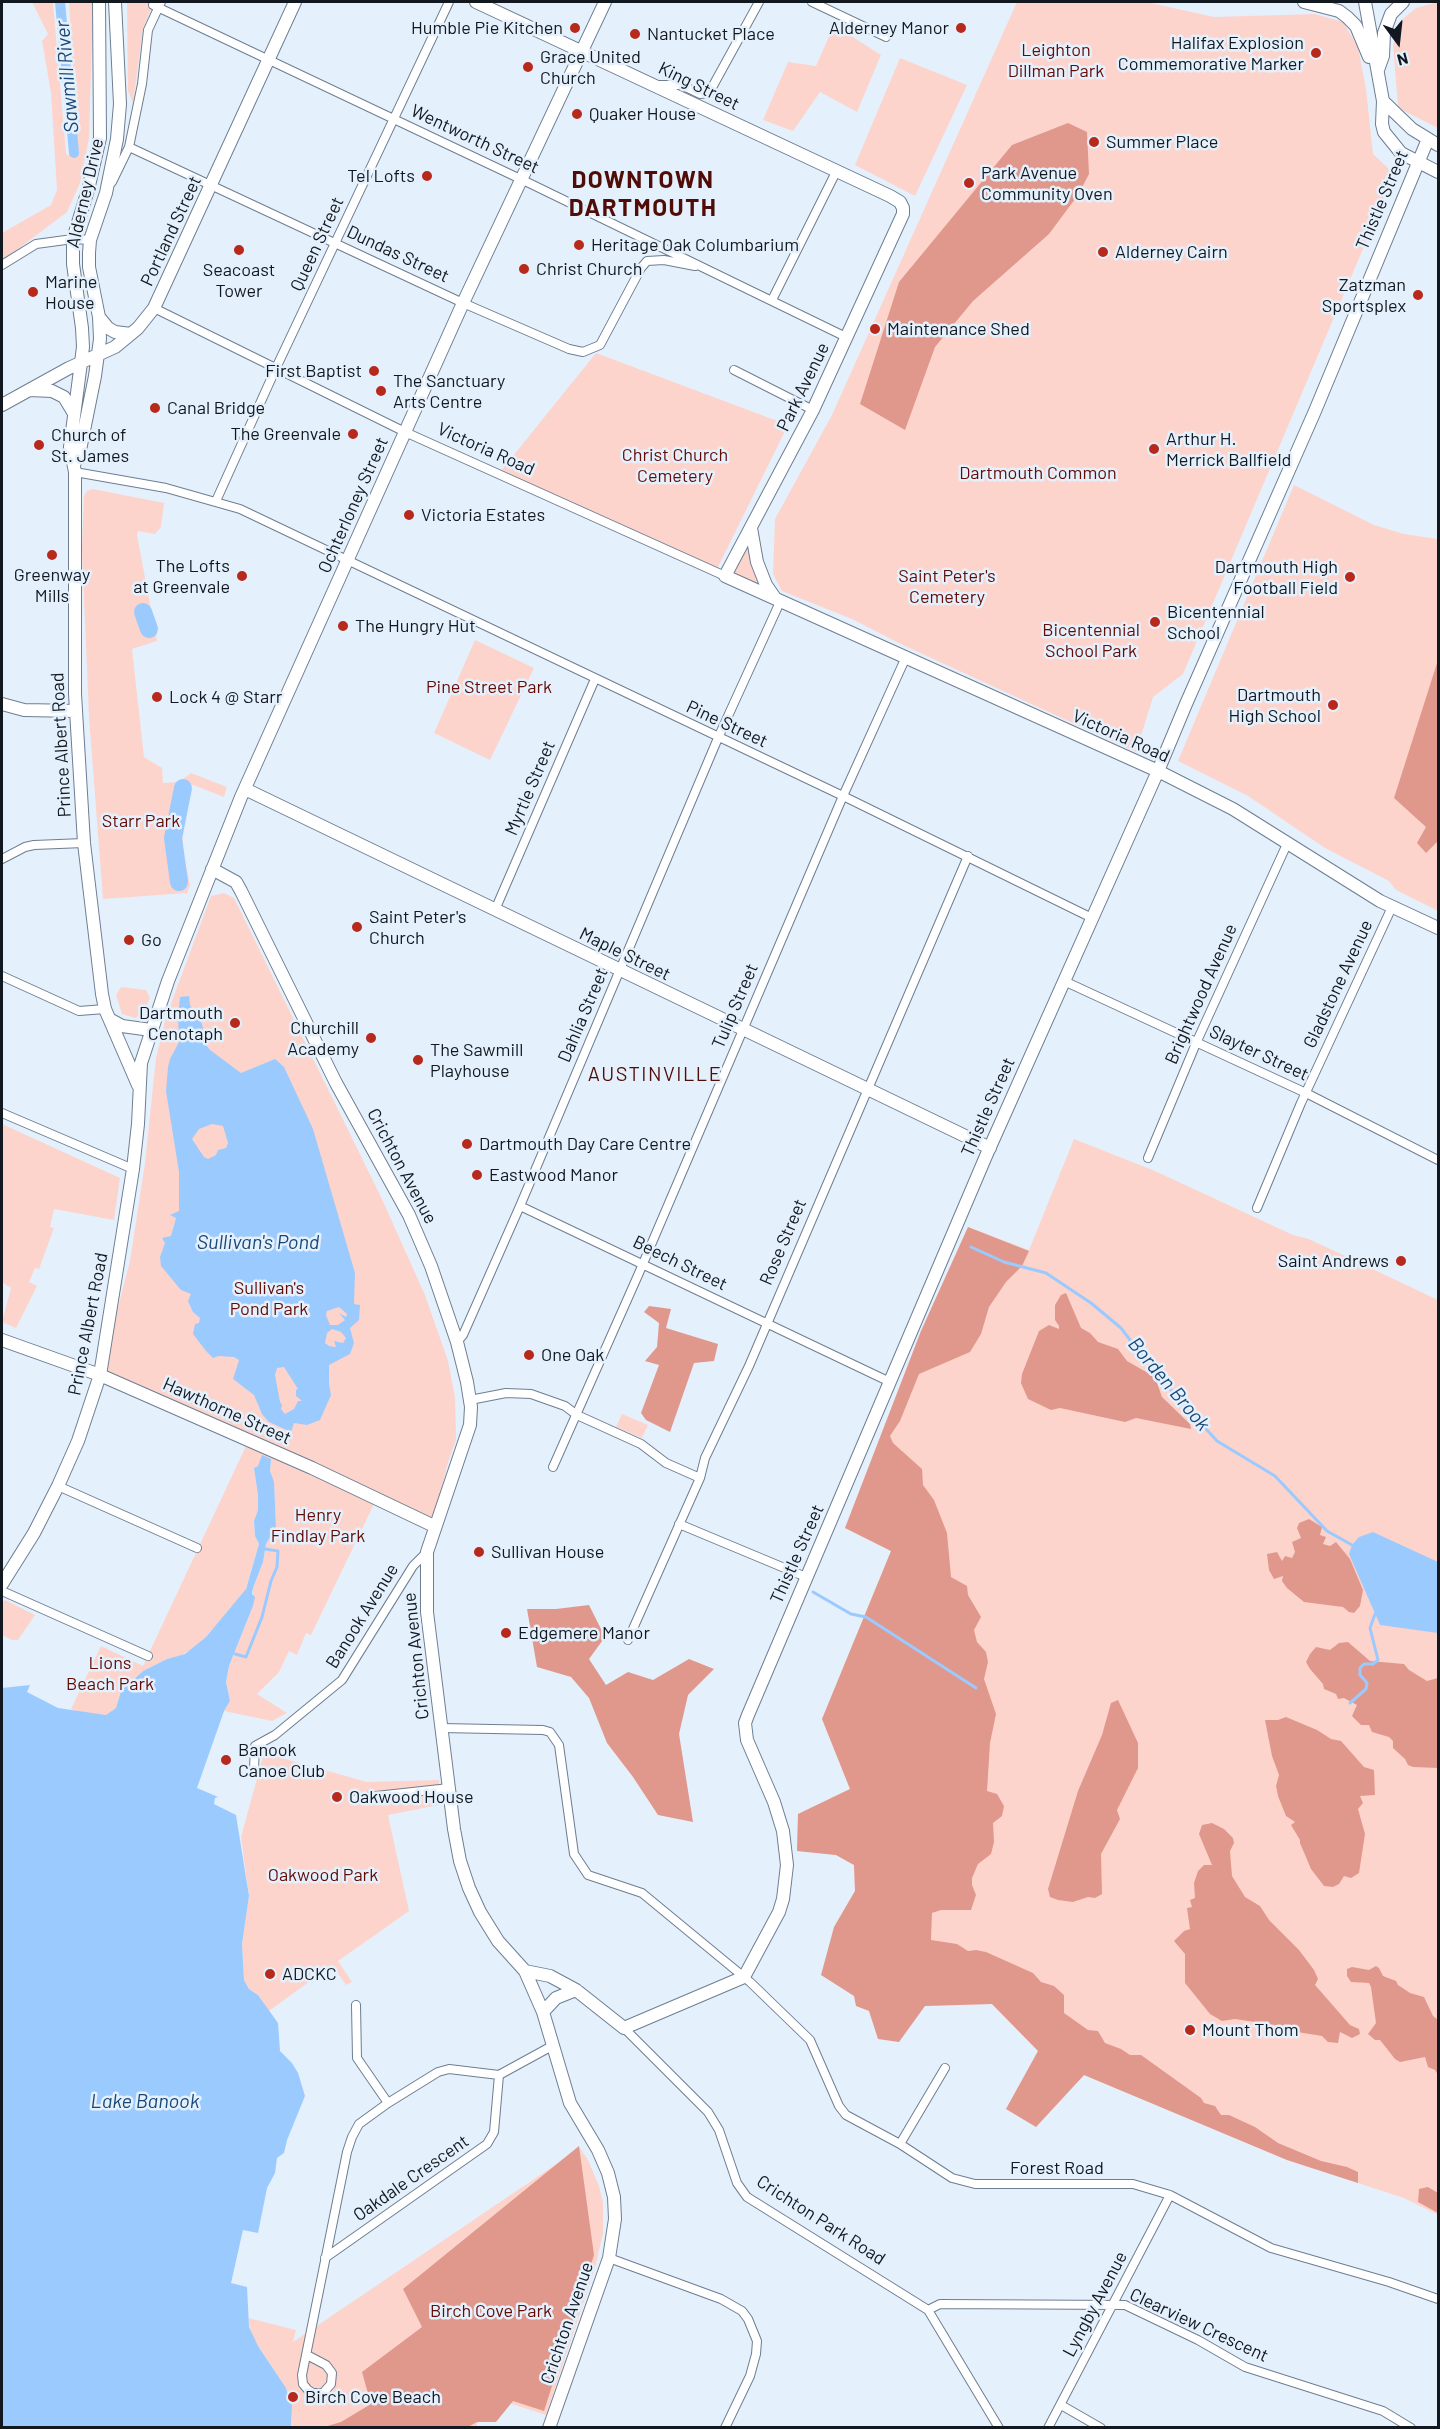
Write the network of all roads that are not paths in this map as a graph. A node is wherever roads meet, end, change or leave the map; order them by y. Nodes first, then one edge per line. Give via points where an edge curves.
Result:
1 (99, 2) edge
2 (115, 2) edge
3 (296, 2) edge
4 (449, 2) edge
5 (476, 2) edge
6 (605, 2) edge
7 (759, 2) edge
8 (812, 2) edge
9 (1298, 2) edge
10 (1306, 2) edge
11 (1365, 2) edge
12 (1403, 2) edge
13 (157, 5) edge
14 (886, 37) dead end
15 (581, 52) junction
16 (269, 60) junction
17 (1377, 74) junction
18 (656, 85) junction
19 (1383, 100) junction
20 (394, 119) junction
21 (1433, 142) edge
22 (129, 147) junction
23 (1418, 162) junction
24 (836, 172) junction
25 (1438, 172) edge
26 (521, 179) junction
27 (212, 186) junction
28 (106, 193) junction
29 (903, 208) joint
30 (73, 239) junction
31 (90, 240) junction
32 (335, 243) junction
33 (2, 265) edge
34 (705, 268) junction
35 (772, 300) junction
36 (463, 303) junction
37 (154, 308) junction
38 (99, 317) junction
39 (131, 334) junction
40 (846, 337) junction
41 (98, 355) junction
42 (79, 364) junction
43 (276, 368) junction
44 (734, 370) dead end
45 (28, 390) junction
46 (2, 405) edge
47 (813, 410) junction
48 (73, 412) junction
49 (405, 432) junction
50 (74, 468) junction
51 (216, 501) junction
52 (751, 528) junction
53 (348, 561) junction
54 (724, 576) junction
55 (778, 600) junction
56 (906, 657) junction
57 (595, 679) junction
58 (2, 704) edge
59 (76, 711) junction
60 (718, 738) junction
61 (1158, 771) junction
62 (245, 789) junction
63 (843, 796) junction
64 (84, 843) junction
65 (1287, 844) junction
66 (968, 856) junction
67 (2, 859) edge
68 (212, 869) junction
69 (1392, 907) junction
70 (495, 910) junction
71 (1092, 918) junction
72 (1438, 928) edge
73 (620, 972) junction
74 (2, 976) edge
75 (1064, 981) junction
76 (108, 1015) junction
77 (151, 1030) junction
78 (743, 1031) junction
79 (1197, 1041) junction
80 (139, 1086) junction
81 (866, 1090) junction
82 (1306, 1093) junction
83 (2, 1113) edge
84 (990, 1148) junction
85 (1148, 1158) dead end
86 (1438, 1160) edge
87 (133, 1169) junction
88 (520, 1206) junction
89 (1257, 1208) dead end
90 (643, 1263) junction
91 (766, 1323) junction
92 (2, 1340) edge
93 (457, 1342) junction
94 (100, 1375) junction
95 (890, 1382) junction
96 (471, 1400) junction
97 (577, 1415) junction
98 (552, 1467) dead end
99 (700, 1478) junction
100 (58, 1486) junction
101 (679, 1524) junction
102 (434, 1526) junction
103 (197, 1548) dead end
104 (427, 1552) junction
105 (806, 1577) junction
106 (2, 1584) edge
107 (2, 1590) edge
108 (628, 1640) dead end
109 (148, 1656) dead end
110 (441, 1728) junction
111 (254, 1769) dead end
112 (448, 1788) junction
113 (358, 1798) dead end
114 (525, 1971) junction
115 (744, 1977) junction
116 (576, 1990) junction
117 (356, 2005) dead end
118 (543, 2012) junction
119 (624, 2028) junction
120 (552, 2046) junction
121 (945, 2068) dead end
122 (499, 2075) junction
123 (388, 2103) junction
124 (900, 2144) junction
125 (1170, 2195) junction
126 (325, 2258) junction
127 (609, 2258) junction
128 (1438, 2299) edge
129 (1113, 2304) junction
130 (928, 2310) junction
131 (307, 2355) junction
132 (1061, 2405) junction
133 (549, 2427) edge
134 (725, 2427) edge
135 (999, 2427) edge
136 (1048, 2427) edge
137 (1101, 2427) edge
138 (1411, 2427) edge

1 - 30 main road, Alderney Drive via 100,138
2 - 28 main road, Alderney Drive via 120,104
3 - 16 main road, Portland Street
4 - 20 street, Queen Street
5 - 15 main road, King Street
6 - 15 main road, Ochterloney Street
7 - 18 street via 709,93
8 - 14 street
9 - 10 main road
10 - 17 main road via 1339,11 1356,26
11 - 17 main road
12 - 17 main road via 1391,14 1384,33
13 - 16 street, Wentworth Street
13 - 22 street via 148,30
15 - 18 main road, King Street
15 - 26 main road, Ochterloney Street
16 - 20 street, Wentworth Street
16 - 27 main road, Portland Street
17 - 19 main road
18 - 24 main road, King Street
19 - 21 main road via 1399,118
19 - 23 main road via 1382,124 1387,137 1401,153
20 - 26 street, Wentworth Street
20 - 32 street, Queen Street
21 - 23 main road, Thistle Street
22 - 27 street, Dundas Street
22 - 28 street
23 - 25 main road
23 - 61 main road, Thistle Street via 1316,411
24 - 29 main road, King Street via 890,196
24 - 35 street
26 - 34 street, Wentworth Street
26 - 36 main road, Ochterloney Street
27 - 32 street, Dundas Street
27 - 37 main road, Portland Street
28 - 31 main road, Alderney Drive
29 - 40 main road, Park Avenue
30 - 31 street
30 - 33 street via 36,244
30 - 42 main road, Alderney Drive via 82,328
31 - 38 main road, Alderney Drive via 89,267
32 - 36 street, Dundas Street
32 - 43 street, Queen Street
34 - 35 street, Wentworth Street
34 - 36 street, Dundas Street via 664,260 647,261 608,334 600,345 583,352
35 - 40 street, Wentworth Street
36 - 49 main road, Ochterloney Street
37 - 39 main road, Portland Street
37 - 43 street, Victoria Road
38 - 39 main road via 115,332
38 - 41 main road, Alderney Drive
39 - 41 main road, Portland Street
40 - 47 main road, Park Avenue
41 - 42 main road, Portland Street
41 - 50 main road, Prince Albert Road
42 - 45 main road, Portland Street
42 - 48 main road, Prince Albert Road
43 - 49 street, Victoria Road
43 - 51 street, Queen Street
44 - 47 street
45 - 46 main road, Portland Street
45 - 48 main road via 52,391 64,397
47 - 52 main road, Park Avenue
48 - 50 main road, Prince Albert Road via 70,447
49 - 53 main road, Ochterloney Street
49 - 54 street, Victoria Road
50 - 51 street, Pine Street
50 - 59 main road, Prince Albert Road
51 - 53 street, Pine Street
52 - 54 main road, Park Avenue
52 - 55 main road via 766,585
53 - 57 street, Pine Street
53 - 62 main road, Ochterloney Street
54 - 55 main road, Victoria Road
55 - 56 main road, Victoria Road
55 - 60 street, Dahlia Street
56 - 61 main road, Victoria Road
56 - 63 street, Tulip Street
57 - 60 street, Pine Street
57 - 70 street, Myrtle Street
58 - 59 main road via 24,710
59 - 64 main road, Prince Albert Road
60 - 63 street, Pine Street
60 - 73 street, Dahlia Street
61 - 65 main road, Victoria Road via 1233,809
61 - 71 main road, Thistle Street
62 - 68 main road, Ochterloney Street
62 - 70 main road, Maple Street
63 - 66 street, Pine Street
63 - 78 street, Tulip Street
64 - 67 street via 34,845
64 - 76 main road, Prince Albert Road
65 - 69 main road, Victoria Road
65 - 79 street, Brightwood Avenue
66 - 71 street, Pine Street
66 - 81 street, Rose Street
68 - 77 main road, Ochterloney Street
68 - 93 main road, Crichton Avenue via 236,882 336,1083 409,1215
69 - 72 main road, Victoria Road
69 - 82 street, Gladstone Avenue
70 - 73 main road, Maple Street
71 - 75 main road, Thistle Street
73 - 78 main road, Maple Street
73 - 88 street, Dahlia Street
74 - 76 street via 79,1011
75 - 79 street, Slayter Street
75 - 84 main road, Thistle Street
76 - 77 main road via 122,1026
76 - 80 main road, Prince Albert Road
77 - 80 main road, Prince Albert Road
78 - 81 main road, Maple Street
78 - 90 street, Tulip Street
79 - 82 street, Slayter Street
79 - 85 street, Brightwood Avenue
80 - 87 main road, Prince Albert Road
81 - 84 main road, Maple Street
81 - 91 street, Rose Street
82 - 86 street, Slayter Street
82 - 89 street, Gladstone Avenue
83 - 87 street
84 - 95 main road, Thistle Street
87 - 94 main road, Prince Albert Road
88 - 90 street, Beech Street
88 - 93 street, Dahlia Street
90 - 91 street, Beech Street
90 - 97 street, Tulip Street
91 - 95 street, Beech Street
91 - 99 street, Rose Street via 705,1458
92 - 94 main road, Hawthorne Street
93 - 96 main road, Crichton Avenue
94 - 100 main road, Prince Albert Road
94 - 102 main road, Hawthorne Street
95 - 105 main road, Thistle Street
96 - 97 street via 506,1393 531,1394 565,1406
96 - 102 main road, Crichton Avenue via 470,1425
97 - 98 street, Tulip Street
97 - 99 street via 641,1444 666,1463
99 - 101 street, Rose Street
100 - 103 street
100 - 106 main road, Prince Albert Road
101 - 105 street
101 - 108 street, Rose Street
102 - 104 main road, Crichton Avenue
104 - 110 main road, Crichton Avenue via 426,1612
104 - 111 street, Banook Avenue via 413,1566 342,1680 275,1735 255,1746
105 - 115 main road, Thistle Street via 745,1724 747,1740 783,1830 787,1865 783,1899
107 - 109 street
110 - 112 main road, Crichton Avenue
110 - 115 street, Forest Road via 550,1732 559,1745 574,1854 588,1875 642,1893
112 - 113 street
112 - 114 main road, Crichton Avenue via 469,1888 498,1941
114 - 116 main road, Crichton Park Road via 550,1976
114 - 118 main road, Crichton Avenue
115 - 119 main road
115 - 124 street, Forest Road via 810,2040 843,2111
116 - 118 main road via 556,1998
116 - 119 main road, Crichton Park Road
117 - 123 street via 357,2058
118 - 120 main road, Crichton Avenue
119 - 130 street, Crichton Park Road via 708,2112 719,2130 737,2183 747,2197
120 - 122 street
120 - 127 main road, Crichton Avenue via 570,2103 608,2173 615,2219
121 - 124 street
122 - 123 street, Oakdale Crescent via 444,2070
122 - 126 street, Oakdale Crescent via 494,2132 487,2144
123 - 126 street, Oakdale Crescent via 359,2124 352,2137
124 - 125 street, Forest Road via 966,2183 1133,2184
125 - 128 street, Forest Road via 1271,2248
125 - 129 street, Lyngby Avenue
126 - 131 street, Oakdale Crescent
127 - 133 main road, Crichton Avenue
127 - 134 street via 733,2304 748,2319 757,2341 756,2354 750,2376
129 - 130 street, Clearview Crescent via 940,2304
129 - 132 street, Lyngby Avenue
129 - 138 street, Clearview Crescent via 1125,2305 1245,2367 1383,2411
130 - 135 street, Crichton Park Road
131 - 131 street, Oakdale Crescent via 303,2384 313,2393 323,2392 331,2384 332,2373 326,2364
132 - 136 street, Lyngby Avenue
132 - 137 street

